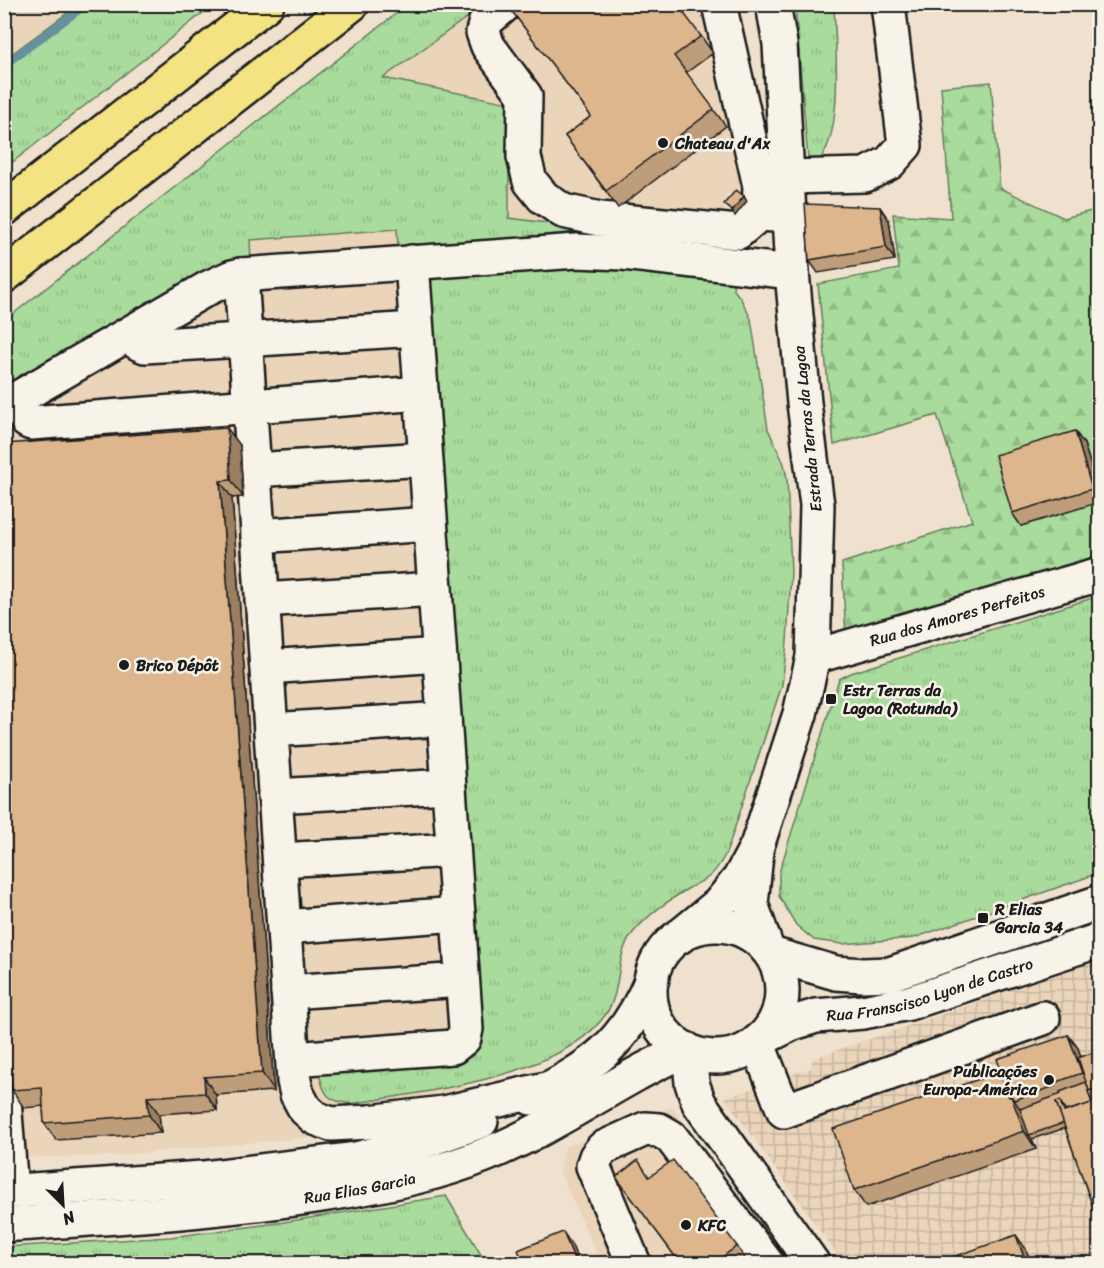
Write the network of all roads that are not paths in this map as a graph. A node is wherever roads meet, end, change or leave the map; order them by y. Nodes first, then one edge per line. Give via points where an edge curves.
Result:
1 (267, 4) edge
2 (352, 4) edge
3 (506, 4) edge
4 (719, 4) edge
5 (773, 4) edge
6 (888, 4) edge
7 (787, 177) junction
8 (4, 209) edge
9 (775, 215) junction
10 (412, 262) junction
11 (792, 272) junction
12 (241, 275) junction
13 (4, 276) edge
14 (416, 329) junction
15 (132, 332) junction
16 (245, 340) junction
17 (421, 393) junction
18 (10, 403) edge
19 (250, 406) junction
20 (425, 459) junction
21 (254, 470) junction
22 (430, 524) junction
23 (258, 536) junction
24 (1100, 574) edge
25 (435, 589) junction
26 (262, 600) junction
27 (439, 655) junction
28 (813, 657) junction
29 (267, 667) junction
30 (444, 719) junction
31 (271, 730) junction
32 (448, 786) junction
33 (275, 796) junction
34 (757, 846) junction
35 (453, 850) junction
36 (280, 860) junction
37 (1100, 902) edge
38 (458, 914) junction
39 (284, 927) junction
40 (679, 937) junction
41 (1100, 940) edge
42 (769, 952) junction
43 (652, 979) junction
44 (462, 980) junction
45 (288, 992) junction
46 (1043, 1018) dead end
47 (749, 1045) junction
48 (688, 1050) junction
49 (293, 1059) junction
50 (550, 1088) junction
51 (608, 1091) junction
52 (4, 1100) edge
53 (704, 1111) junction
54 (8, 1191) edge
55 (4, 1225) edge
56 (634, 1263) edge
57 (767, 1263) edge
58 (813, 1263) edge

1 - 8 highway
2 - 13 highway
3 - 9 street via 486,21 483,33 488,46 525,96 524,157 530,181 543,197 563,211 600,219 738,232
4 - 9 street via 760,186
5 - 7 street, Estrada Terras da Lagoa via 780,44
6 - 7 street via 905,145 889,163 865,175
7 - 9 street, Estrada Terras da Lagoa
9 - 11 street, Estrada Terras da Lagoa
10 - 11 street via 577,251
10 - 12 street
10 - 14 street
11 - 28 street, Estrada Terras da Lagoa via 817,505
12 - 15 street via 208,288
12 - 16 street
14 - 16 street
14 - 17 street
15 - 16 street via 138,343 145,346
15 - 18 street
16 - 19 street
17 - 19 street
17 - 20 street
18 - 19 street via 31,423
19 - 21 street
20 - 21 street
20 - 22 street
21 - 23 street
22 - 23 street
22 - 25 street
23 - 26 street
24 - 28 street, Rua dos Amores Perfeitos
25 - 26 street
25 - 27 street
26 - 29 street
27 - 29 street
27 - 30 street
28 - 34 street, Estrada Terras da Lagoa via 800,714
29 - 31 street
30 - 31 street
30 - 32 street
31 - 33 street
32 - 33 street
32 - 35 street
33 - 36 street
34 - 40 street, Estrada Terras da Lagoa via 740,878 719,904
34 - 42 street, Estrada Terras da Lagoa via 751,904
35 - 36 street
35 - 38 street
36 - 39 street
37 - 42 street, Rua Franscisco Lyon de Castro via 890,974 836,973
38 - 39 street
38 - 44 street
39 - 45 street
40 - 42 street via 695,928 731,927 748,933
40 - 43 street via 656,964
41 - 47 street, Rua Franscisco Lyon de Castro via 889,1009 816,1016
42 - 47 street via 780,974 780,1009 773,1025
43 - 48 street via 653,1011 660,1025 670,1038
43 - 50 street, Rua Elias Garcia via 630,1024 614,1043 591,1064
44 - 45 street
44 - 49 street via 466,1029 464,1038 453,1047
45 - 49 street
46 - 47 street via 784,1111
47 - 48 street via 713,1057
47 - 53 street via 712,1082
48 - 51 street, Rua Elias Garcia
48 - 53 street via 692,1083
49 - 50 street via 297,1094 305,1109 331,1124 444,1113
50 - 54 street, Rua Elias Garcia via 492,1118 356,1159 203,1178
51 - 53 street via 649,1082 675,1088
51 - 55 street, Rua Elias Garcia via 539,1132 426,1174 252,1205
52 - 54 street
53 - 58 street
56 - 57 street via 593,1166 603,1148 645,1129 660,1130 671,1137

